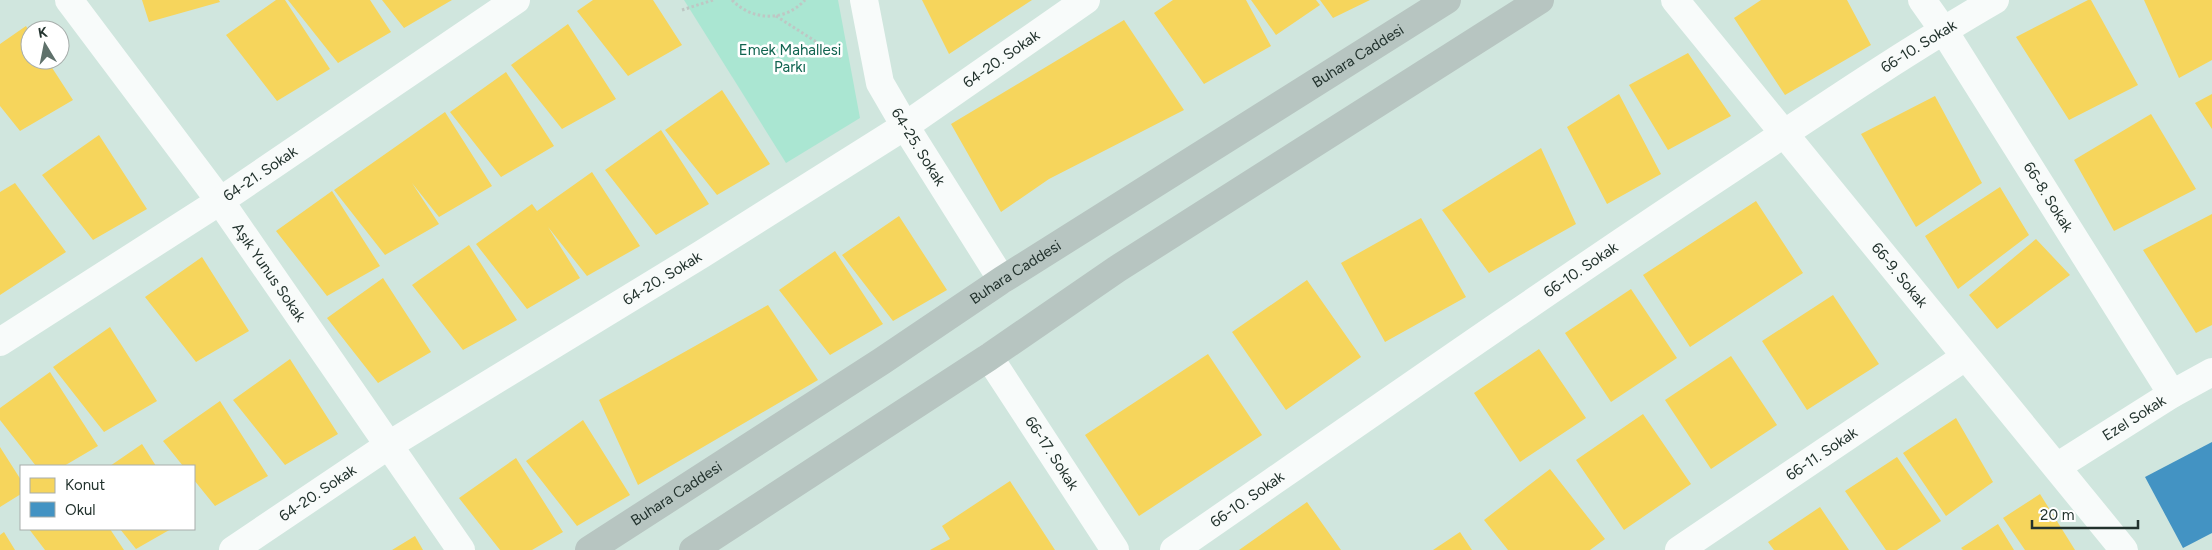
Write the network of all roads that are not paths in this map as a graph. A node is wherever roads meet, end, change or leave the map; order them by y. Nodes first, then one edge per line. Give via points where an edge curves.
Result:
1 (69, 0) edge
2 (516, 0) edge
3 (864, 0) edge
4 (1086, 0) edge
5 (1446, 0) edge
6 (1540, 0) edge
7 (1675, 0) edge
8 (1922, 0) edge
9 (1995, 0) edge
10 (1944, 30) junction
11 (905, 126) junction
12 (1783, 135) junction
13 (220, 201) junction
14 (1002, 280) junction
15 (0, 342) edge
16 (989, 357) junction
17 (1965, 357) junction
18 (2212, 372) edge
19 (2172, 394) junction
20 (388, 445) junction
21 (2058, 466) junction
22 (233, 550) edge
23 (461, 550) edge
24 (589, 550) edge
25 (692, 550) edge
26 (1115, 550) edge
27 (1174, 550) edge
28 (1678, 550) edge
29 (2124, 550) edge

1 - 13 street, Aşık Yunus Sokak
2 - 13 street, 64-21. Sokak
3 - 11 street, 64-25. Sokak via 880,83
4 - 11 street, 64-20. Sokak
5 - 14 main road, Buhara Caddesi
6 - 16 main road via 1117,269
7 - 12 street, 66-9. Sokak
8 - 10 street, 66-8. Sokak
9 - 10 street, 66-10. Sokak
10 - 12 street, 66-10. Sokak
10 - 19 street, 66-8. Sokak
11 - 14 street, 64-25. Sokak
11 - 20 street, 64-20. Sokak
12 - 17 street, 66-9. Sokak
12 - 27 street, 66-10. Sokak via 1590,262
13 - 15 street, 64-21. Sokak
13 - 20 street, Aşık Yunus Sokak
14 - 24 main road, Buhara Caddesi
16 - 25 main road
16 - 26 street, 66-17. Sokak
17 - 21 street, 66-9. Sokak
17 - 28 street, 66-11. Sokak
18 - 19 street, Ezel Sokak
19 - 21 street, Ezel Sokak
20 - 22 street, 64-20. Sokak
20 - 23 street, Aşık Yunus Sokak
21 - 29 street, 66-9. Sokak

